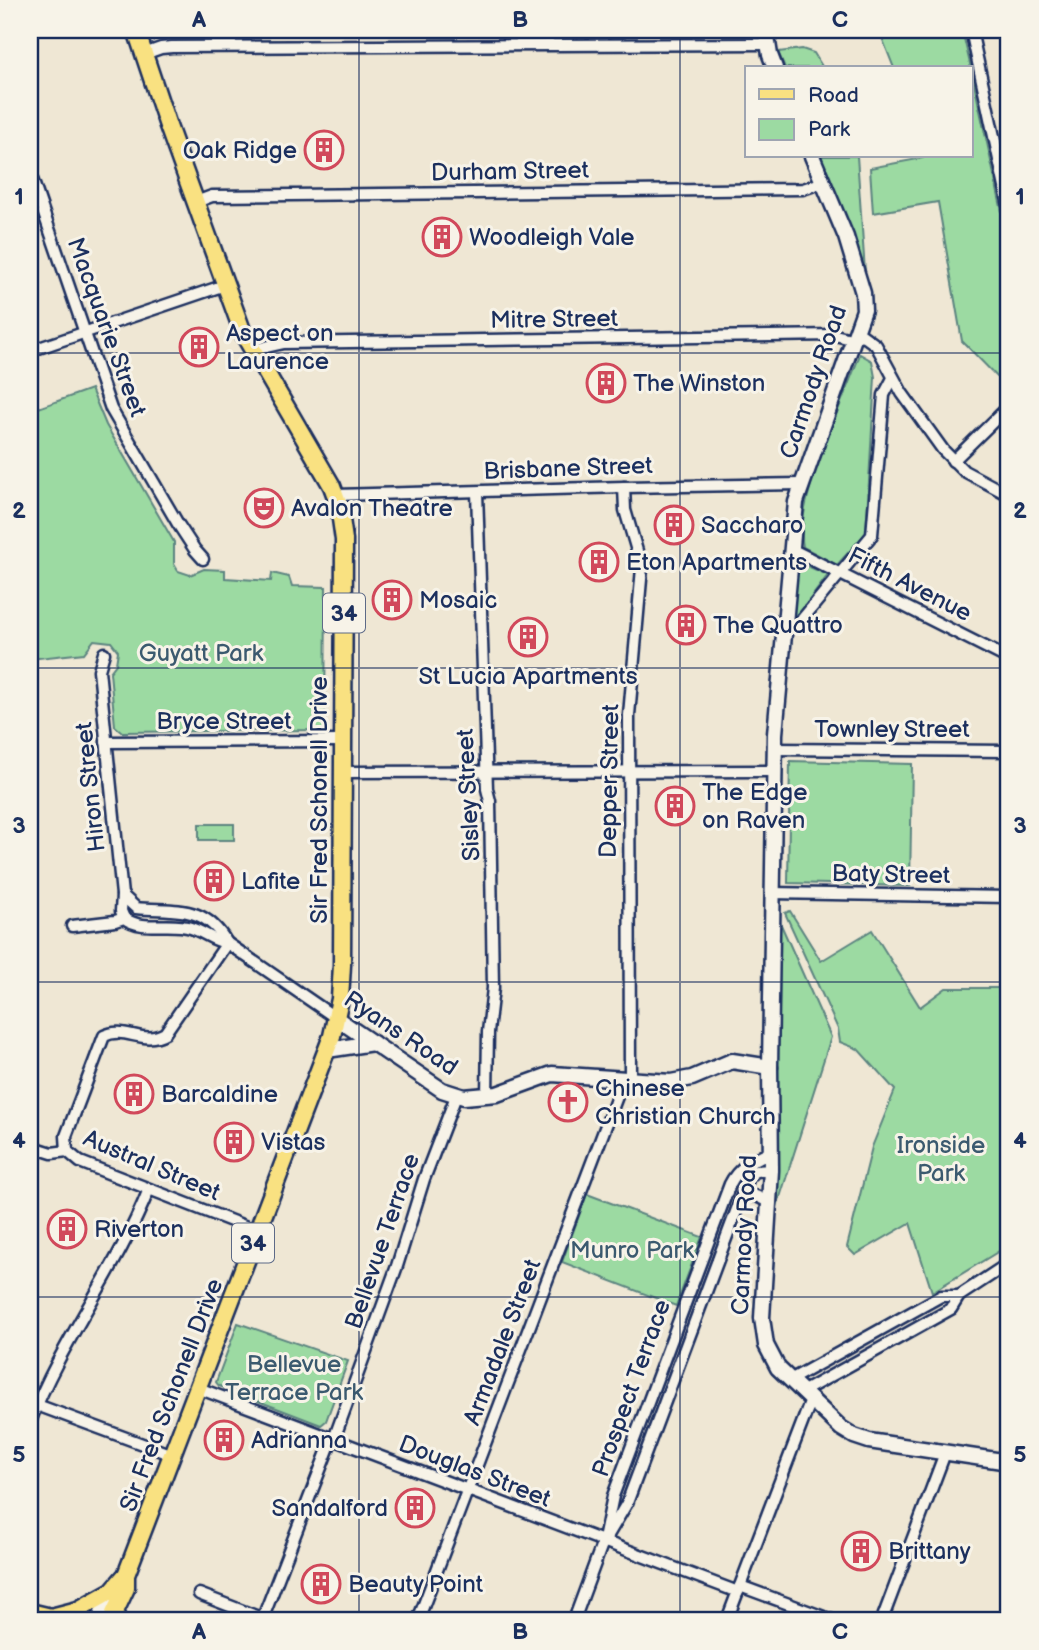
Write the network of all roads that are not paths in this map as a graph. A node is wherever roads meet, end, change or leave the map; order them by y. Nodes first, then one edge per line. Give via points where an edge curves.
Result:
1 (136, 30) edge
2 (971, 30) edge
3 (767, 37) edge
4 (144, 54) junction
5 (774, 66) edge
6 (813, 158) edge
7 (30, 173) edge
8 (824, 183) junction
9 (196, 202) junction
10 (1009, 206) edge
11 (225, 285) junction
12 (84, 333) junction
13 (857, 336) junction
14 (252, 349) junction
15 (30, 351) edge
16 (893, 378) junction
17 (1009, 405) edge
18 (953, 461) junction
19 (801, 484) junction
20 (624, 487) junction
21 (477, 492) junction
22 (336, 495) junction
23 (1009, 495) edge
24 (791, 549) junction
25 (203, 559) dead end
26 (839, 572) junction
27 (783, 630) junction
28 (104, 653) dead end
29 (1009, 659) edge
30 (341, 741) junction
31 (106, 742) junction
32 (774, 749) junction
33 (1009, 751) edge
34 (486, 771) junction
35 (630, 771) junction
36 (774, 771) junction
37 (341, 772) junction
38 (771, 893) junction
39 (122, 895) junction
40 (1009, 897) edge
41 (124, 918) junction
42 (72, 926) dead end
43 (227, 943) junction
44 (336, 1018) junction
45 (373, 1043) junction
46 (327, 1050) junction
47 (770, 1067) junction
48 (627, 1079) junction
49 (456, 1096) junction
50 (487, 1096) junction
51 (30, 1146) edge
52 (67, 1151) junction
53 (772, 1151) junction
54 (771, 1170) junction
55 (149, 1189) junction
56 (743, 1195) junction
57 (769, 1202) junction
58 (257, 1231) junction
59 (1009, 1263) edge
60 (959, 1296) junction
61 (790, 1380) junction
62 (198, 1388) junction
63 (807, 1396) junction
64 (37, 1405) junction
65 (30, 1422) edge
66 (333, 1439) junction
67 (945, 1453) junction
68 (172, 1455) junction
69 (1009, 1462) edge
70 (468, 1490) junction
71 (603, 1543) junction
72 (739, 1589) junction
73 (198, 1594) dead end
74 (116, 1597) junction
75 (30, 1612) edge
76 (56, 1619) edge
77 (99, 1620) edge
78 (111, 1620) edge
79 (122, 1620) edge
80 (264, 1620) edge
81 (418, 1620) edge
82 (574, 1620) edge
83 (727, 1620) edge
84 (832, 1620) edge
85 (882, 1620) edge

1 - 4 main road, Sir Fred Schonell Drive / 34
2 - 10 street
3 - 4 street via 172,47
3 - 5 street
4 - 9 main road, Sir Fred Schonell Drive / 34
6 - 8 street, Carmody Road
7 - 12 street, Macquarie Street
8 - 9 street, Durham Street via 803,189 212,196
8 - 13 street, Carmody Road via 863,293
9 - 11 main road, Sir Fred Schonell Drive / 34
11 - 12 street
11 - 14 main road, Sir Fred Schonell Drive / 34
12 - 15 street
12 - 25 street, Macquarie Street via 111,409
13 - 14 street, Mitre Street via 283,343
13 - 16 street via 876,345
13 - 19 street, Carmody Road
14 - 22 main road, Sir Fred Schonell Drive / 34
16 - 18 street
16 - 26 street via 884,395 872,535
17 - 18 street
18 - 23 street
19 - 20 street, Brisbane Street
19 - 24 street, Carmody Road
20 - 21 street, Brisbane Street
20 - 35 street, Depper Street via 625,510 642,568 629,715
21 - 22 street, Brisbane Street
21 - 34 street, Sisley Street
22 - 30 main road, Sir Fred Schonell Drive / 34 via 344,540
24 - 26 street, Fifth Avenue
24 - 27 street, Carmody Road
26 - 27 street via 799,623
26 - 29 street, Fifth Avenue
27 - 32 street, Carmody Road
28 - 31 street, Hiron Street via 99,670
30 - 31 street, Bryce Street
30 - 37 main road, Sir Fred Schonell Drive / 34
31 - 39 street, Hiron Street
32 - 33 street, Townley Street
32 - 36 street, Carmody Road
34 - 35 street
34 - 37 street
34 - 50 street, Sisley Street via 493,880
35 - 36 street
35 - 48 street, Depper Street
36 - 38 street, Carmody Road
37 - 44 main road, Sir Fred Schonell Drive / 34 via 341,999
38 - 40 street, Baty Street
38 - 47 street, Carmody Road
39 - 41 street, Hiron Street
39 - 43 street, Ryans Road via 136,908 192,912 218,930
41 - 42 street, Ryans Road
41 - 43 street, Ryans Road via 140,924 190,928
43 - 44 street, Ryans Road
43 - 52 street via 165,1032 152,1039 117,1032 104,1036 66,1136
44 - 45 street, Ryans Road
44 - 46 main road, Sir Fred Schonell Drive / 34
45 - 46 street
45 - 49 street, Ryans Road
46 - 58 main road, Sir Fred Schonell Drive / 34
47 - 48 street, Ryans Road via 732,1061 684,1080
47 - 53 street, Carmody Road
48 - 50 street, Ryans Road via 552,1074
48 - 70 street, Armadale Street
49 - 50 street, Ryans Road
49 - 66 street, Bellevue Terrace
51 - 52 street, Austral Street via 52,1153
52 - 55 street, Austral Street via 80,1162
53 - 54 street, Carmody Road
53 - 71 street, Prospect Terrace via 744,1166 730,1184 612,1501
54 - 56 street, Prospect Terrace via 753,1173
54 - 57 street, Carmody Road
55 - 58 street, Austral Street
55 - 64 street
56 - 57 street
56 - 71 street, Prospect Terrace via 626,1503
57 - 61 street, Carmody Road via 763,1332 770,1356
58 - 62 main road, Sir Fred Schonell Drive / 34
59 - 60 street
60 - 61 street via 941,1296
60 - 63 street via 950,1309
61 - 63 street, Carmody Road
62 - 66 street, Douglas Street
62 - 68 main road, Sir Fred Schonell Drive / 34
63 - 67 street, Carmody Road via 858,1438
63 - 72 street
64 - 65 street
64 - 68 street
66 - 70 street, Douglas Street
66 - 80 street, Bellevue Terrace
67 - 69 street, Carmody Road
67 - 85 street
68 - 74 main road, Sir Fred Schonell Drive / 34 via 126,1575 126,1588
70 - 71 street, Douglas Street
70 - 81 street, Armadale Street
71 - 72 street, Douglas Street
71 - 82 street, Prospect Terrace
72 - 83 street
72 - 84 street, Douglas Street
73 - 80 street
74 - 76 main road
74 - 77 street, Sir Fred Schonell Drive
74 - 78 main road, Sir Fred Schonell Drive / 34
74 - 79 street
75 - 76 main road

